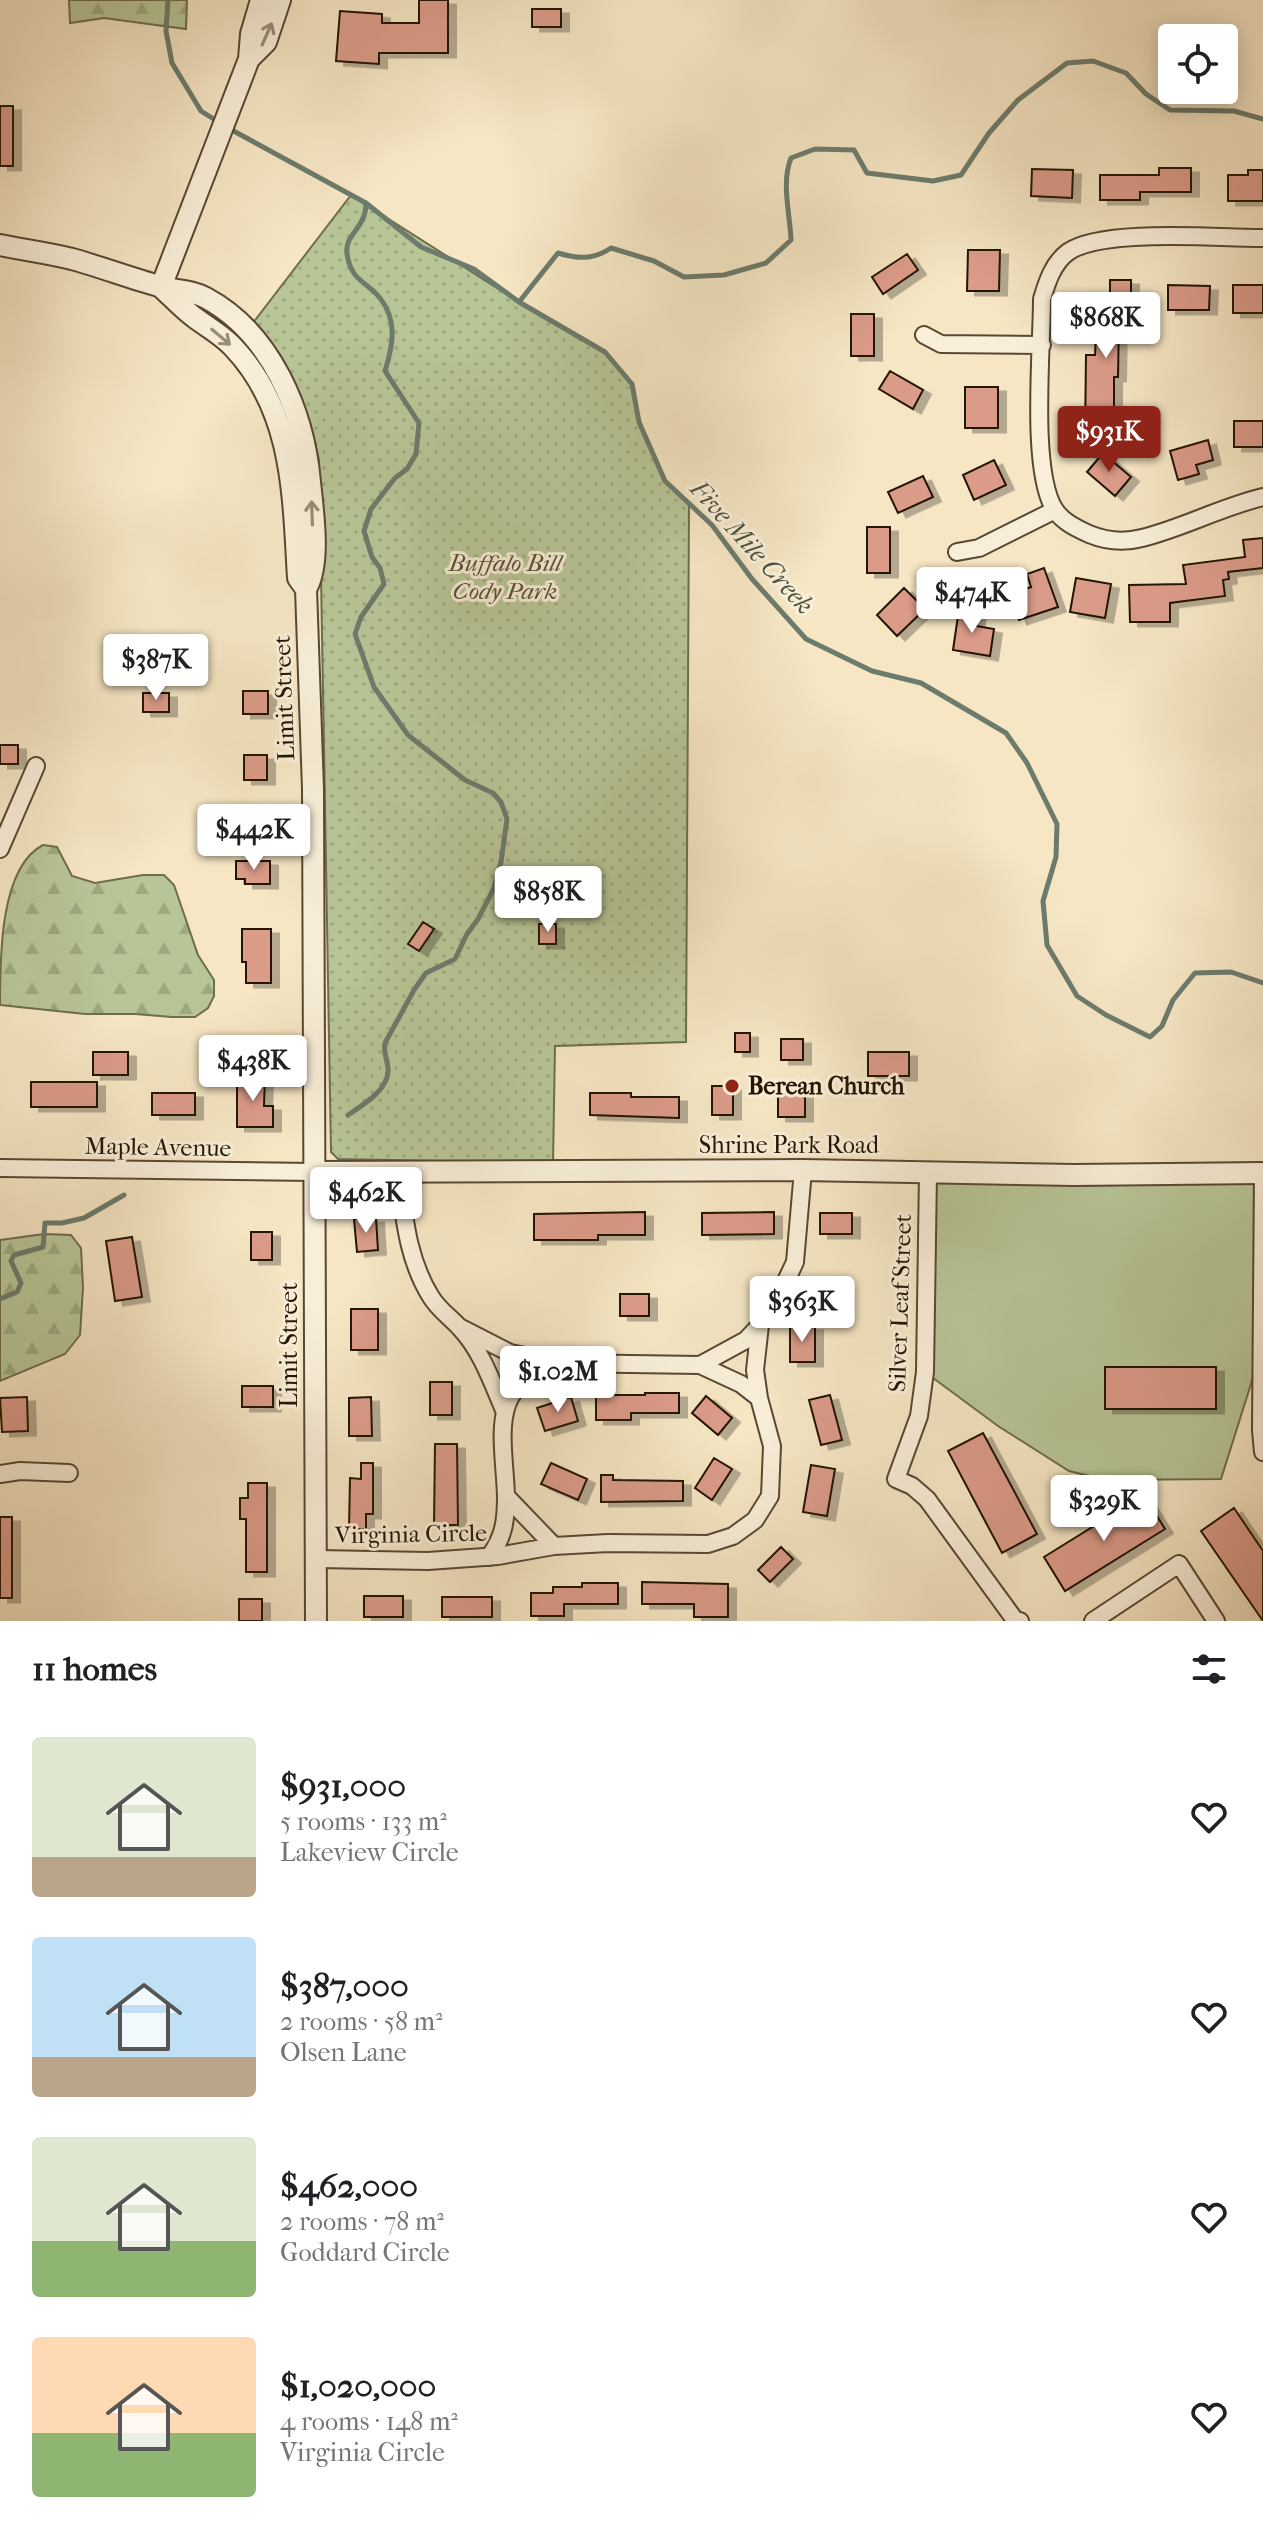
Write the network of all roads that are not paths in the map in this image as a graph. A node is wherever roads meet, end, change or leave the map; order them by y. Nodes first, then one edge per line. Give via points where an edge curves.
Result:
1 (261, 0) edge
2 (280, 0) edge
3 (249, 59) junction
4 (1263, 238) edge
5 (0, 245) edge
6 (161, 287) junction
7 (924, 335) dead end
8 (1042, 345) junction
9 (1263, 497) edge
10 (1055, 510) junction
11 (957, 552) dead end
12 (36, 766) dead end
13 (0, 849) edge
14 (0, 1168) edge
15 (803, 1170) junction
16 (315, 1172) junction
17 (398, 1172) junction
18 (928, 1173) junction
19 (1263, 1173) edge
20 (760, 1325) junction
21 (461, 1328) junction
22 (561, 1363) junction
23 (700, 1365) junction
24 (759, 1398) junction
25 (504, 1410) junction
26 (1263, 1452) edge
27 (69, 1473) dead end
28 (0, 1474) edge
29 (506, 1496) junction
30 (554, 1546) junction
31 (489, 1557) junction
32 (317, 1559) junction
33 (316, 1621) edge
34 (1020, 1621) edge
35 (1093, 1621) edge
36 (1216, 1621) edge

1 - 3 street
3 -> 2 street via 266,42
3 - 6 street
4 - 8 street via 1088,241 1066,253 1049,275 1042,299
5 - 6 street, Limit Street via 71,259
6 - 16 street, Limit Street via 203,296 248,332 288,391 301,425 313,508 314,576 306,589
7 - 8 street via 941,344
8 - 10 street via 1040,459
9 - 10 street via 1141,539 1107,542 1067,523
10 - 11 street via 979,548
12 - 13 street
14 - 16 street, Maple Avenue
15 - 17 street, Shrine Park Road
15 - 18 street, Shrine Park Road
15 - 20 street via 795,1262
16 - 17 street, Shrine Park Road
16 - 32 street, Limit Street
17 - 21 street via 420,1276 443,1314
18 - 19 street, Shrine Park Road
18 - 34 street, Silver Leaf Street via 925,1372 919,1416 896,1479 927,1499
19 - 26 street
20 - 23 street via 746,1340
20 - 24 street, Virginia Circle via 755,1370
21 - 22 street via 510,1353
21 - 25 street via 486,1367
22 - 23 street
22 - 25 street via 526,1378
23 - 24 street
24 - 30 street, Virginia Circle via 772,1446 770,1496 755,1520 733,1536 708,1544
25 - 29 street, Virginia Circle
27 - 28 street
29 - 30 street, Virginia Circle
29 - 31 street via 505,1529
30 - 31 street, Virginia Circle
31 - 32 street, Virginia Circle
32 - 33 street, Limit Street
35 - 36 street via 1179,1564

